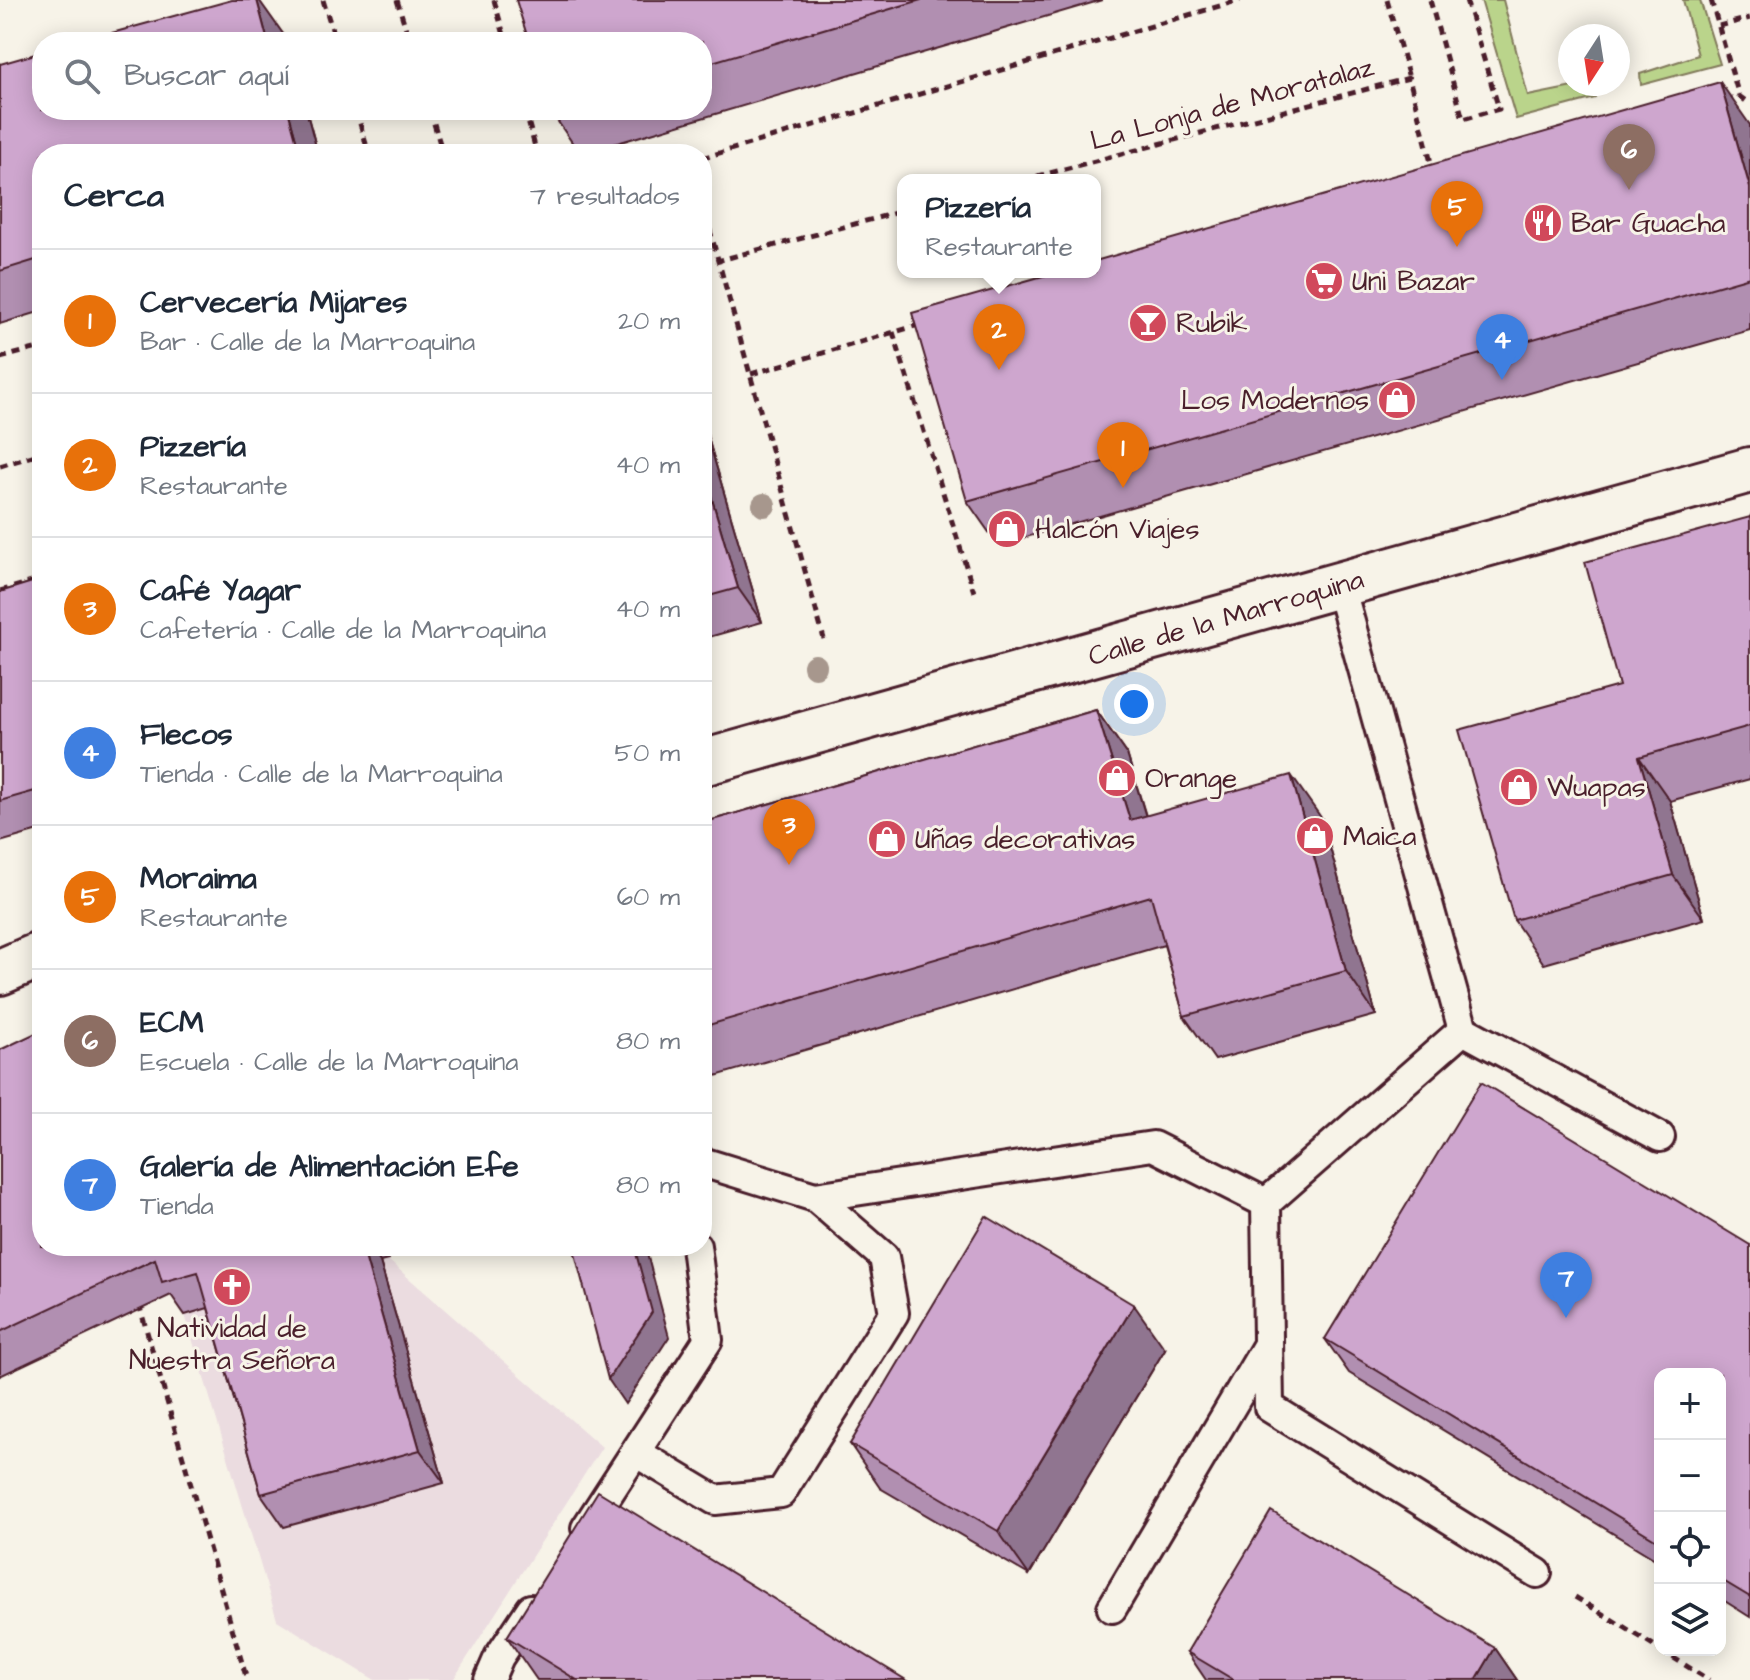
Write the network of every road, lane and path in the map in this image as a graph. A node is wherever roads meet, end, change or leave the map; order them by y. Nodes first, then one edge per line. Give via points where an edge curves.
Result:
1 (323, 0) edge
2 (397, 0) edge
3 (494, 0) edge
4 (1240, 0) edge
5 (1387, 0) edge
6 (1430, 0) edge
7 (1466, 0) edge
8 (1711, 0) edge
9 (1750, 18) edge
10 (1719, 26) junction
11 (333, 32) edge
12 (407, 32) edge
13 (503, 32) edge
14 (1409, 78) junction
15 (1739, 96) junction
16 (1724, 100) edge
17 (1750, 104) edge
18 (359, 120) edge
19 (433, 120) edge
20 (528, 120) edge
21 (366, 144) edge
22 (440, 144) edge
23 (534, 144) edge
24 (712, 155) edge
25 (1046, 174) edge
26 (1435, 176) edge
27 (897, 213) edge
28 (712, 234) edge
29 (720, 260) junction
30 (712, 262) edge
31 (923, 323) edge
32 (893, 332) junction
33 (32, 350) edge
34 (0, 358) edge
35 (751, 374) junction
36 (32, 456) edge
37 (0, 466) edge
38 (1750, 470) edge
39 (32, 582) edge
40 (1340, 586) junction
41 (0, 591) edge
42 (974, 592) dead end
43 (824, 639) dead end
44 (712, 760) edge
45 (32, 958) edge
46 (0, 972) edge
47 (1463, 1030) junction
48 (1660, 1137) dead end
49 (712, 1165) edge
50 (815, 1197) junction
51 (1266, 1203) junction
52 (697, 1256) edge
53 (136, 1291) edge
54 (1267, 1346) junction
55 (637, 1453) junction
56 (568, 1555) edge
57 (1537, 1573) joint
58 (542, 1593) edge
59 (1112, 1608) dead end
60 (1654, 1646) edge
61 (1670, 1656) edge
62 (247, 1680) edge
63 (489, 1680) edge
64 (1709, 1680) edge

1 - 11 path
2 - 12 path
3 - 13 path
4 - 24 path
5 - 14 path
6 - 7 path via 1463,119 1499,109
8 - 10 path
9 - 10 path
10 - 15 path
14 - 25 path, La Lonja de Moratalaz
14 - 26 path, La Lonja de Moratalaz
15 - 16 path
15 - 17 path
18 - 21 path
19 - 22 path
20 - 23 path
27 - 29 path
28 - 29 path
29 - 30 path
29 - 35 path
31 - 32 path
32 - 35 path
32 - 42 path
33 - 34 path
35 - 43 path
36 - 37 path
38 - 40 street, Calle de la Marroquina
39 - 41 path
40 - 44 street, Calle de la Marroquina
40 - 47 lane
45 - 46 street
47 - 48 lane
47 - 51 lane
49 - 50 lane
50 - 51 lane via 1153,1146
50 - 55 lane via 884,1257 894,1313 781,1493 715,1500
51 - 54 lane
52 - 55 lane via 708,1340
53 - 62 path
54 - 57 lane via 1269,1407
54 - 59 lane
55 - 56 lane
57 - 60 path
58 - 63 lane
61 - 64 path

